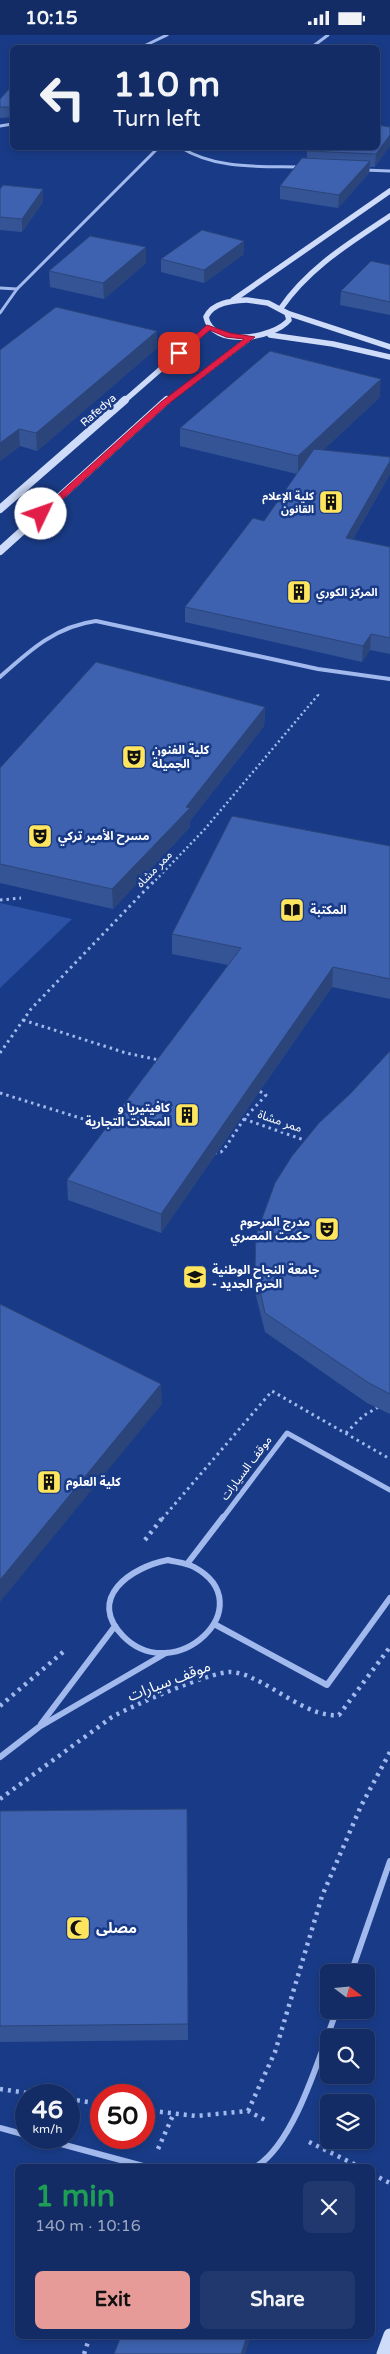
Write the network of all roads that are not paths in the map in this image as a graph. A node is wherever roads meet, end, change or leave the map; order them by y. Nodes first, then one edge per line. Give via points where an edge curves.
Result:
1 (167, 35) edge
2 (328, 35) edge
3 (146, 45) edge
4 (315, 45) edge
5 (156, 150) edge
6 (185, 150) edge
7 (308, 167) edge
8 (363, 169) edge
9 (390, 171) edge
10 (390, 191) edge
11 (390, 216) edge
12 (0, 288) edge
13 (17, 289) junction
14 (232, 301) junction
15 (281, 308) junction
16 (0, 313) edge
17 (287, 313) junction
18 (209, 327) junction
19 (269, 335) junction
20 (251, 337) junction
21 (390, 347) edge
22 (390, 357) edge
23 (0, 509) edge
24 (0, 551) edge
25 (0, 677) edge
26 (390, 679) edge
27 (390, 1490) edge
28 (187, 1564) junction
29 (390, 1598) edge
30 (216, 1625) junction
31 (115, 1626) junction
32 (167, 1653) junction
33 (39, 1727) junction
34 (0, 1757) edge
35 (390, 1861) edge
36 (353, 1964) edge
37 (334, 2019) edge
38 (0, 2128) edge
39 (15, 2132) edge
40 (80, 2149) edge
41 (136, 2164) edge
42 (261, 2164) edge
43 (390, 2335) edge
44 (383, 2354) edge

1 - 3 street
2 - 4 street
5 - 13 street
6 - 7 street via 199,158 223,163
8 - 9 street
10 - 14 main road
11 - 15 main road via 318,266 298,283
12 - 13 street
13 - 16 street
14 - 15 main road via 259,301
14 - 18 main road via 211,309 206,315
15 - 17 main road
17 - 19 main road via 289,320 286,326
17 - 21 main road
18 - 20 main road via 229,335
18 - 23 main road, Rafedya
19 - 20 main road
19 - 22 main road via 333,344
20 - 24 main road via 164,403
25 - 26 street via 48,635 72,625 96,621 318,669
27 - 28 street, موقف السيارات via 287,1433
28 - 30 street via 200,1570 216,1589 220,1613
28 - 31 street via 168,1560 153,1562 138,1566 123,1577 111,1601
29 - 30 street via 327,1685
30 - 32 street via 191,1648
31 - 32 street via 136,1647
31 - 33 street
32 - 33 street
33 - 34 street
35 - 36 street
37 - 42 street via 288,2131
38 - 39 street
40 - 41 street
43 - 44 main road

